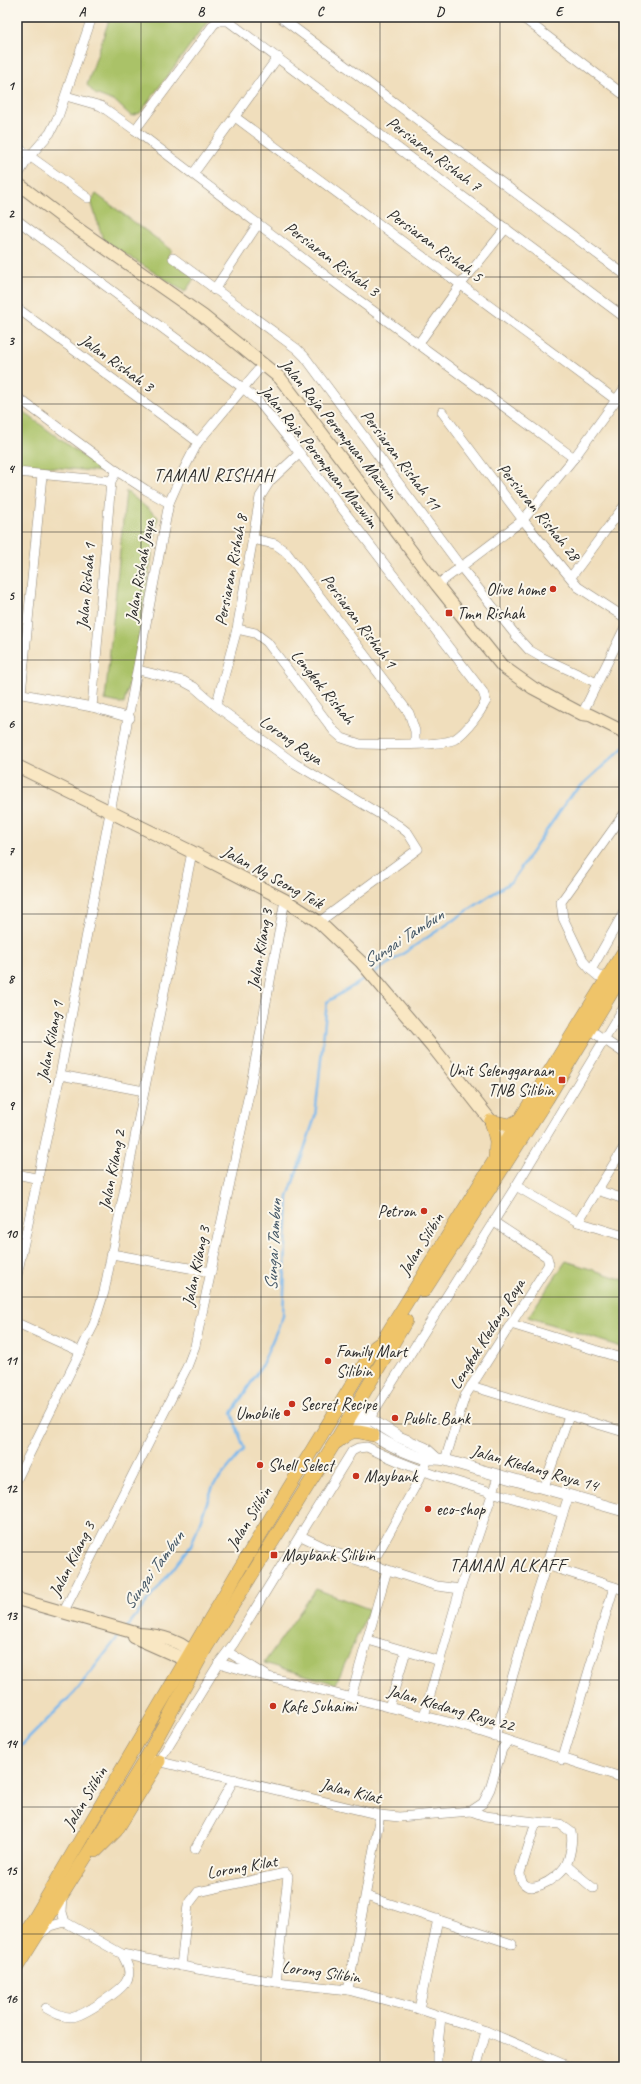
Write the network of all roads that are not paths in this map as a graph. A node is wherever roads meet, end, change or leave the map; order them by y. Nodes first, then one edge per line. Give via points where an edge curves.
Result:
1 (92, 17) edge
2 (280, 17) edge
3 (522, 17) edge
4 (278, 57) junction
5 (624, 95) edge
6 (66, 96) junction
7 (234, 117) junction
8 (135, 130) junction
9 (17, 147) edge
10 (29, 157) junction
11 (193, 174) junction
12 (17, 176) edge
13 (17, 183) edge
14 (88, 198) dead end
15 (17, 220) edge
16 (258, 224) junction
17 (506, 228) junction
18 (173, 258) dead end
19 (624, 274) edge
20 (461, 284) junction
21 (214, 290) junction
22 (17, 308) edge
23 (624, 317) edge
24 (419, 343) junction
25 (264, 363) junction
26 (243, 388) junction
27 (624, 389) edge
28 (17, 397) edge
29 (616, 400) junction
30 (442, 412) dead end
31 (198, 442) junction
32 (300, 453) junction
33 (574, 458) junction
34 (117, 471) junction
35 (17, 472) edge
36 (42, 475) junction
37 (110, 481) junction
38 (169, 503) junction
39 (624, 506) edge
40 (523, 520) junction
41 (253, 539) junction
42 (462, 567) junction
43 (571, 577) junction
44 (437, 585) junction
45 (624, 617) edge
46 (237, 629) junction
47 (624, 629) edge
48 (138, 670) junction
49 (597, 683) junction
50 (483, 692) joint
51 (19, 693) edge
52 (216, 706) junction
53 (92, 707) junction
54 (582, 714) junction
55 (130, 718) junction
56 (622, 735) edge
57 (415, 743) junction
58 (17, 766) edge
59 (110, 812) junction
60 (624, 814) edge
61 (192, 852) junction
62 (285, 900) junction
63 (624, 912) edge
64 (319, 922) junction
65 (624, 951) edge
66 (624, 972) edge
67 (601, 979) junction
68 (624, 1007) edge
69 (590, 1030) junction
70 (571, 1038) junction
71 (603, 1040) junction
72 (624, 1053) edge
73 (60, 1075) junction
74 (144, 1091) junction
75 (521, 1119) junction
76 (491, 1121) junction
77 (526, 1132) junction
78 (509, 1138) junction
79 (624, 1147) edge
80 (495, 1161) junction
81 (17, 1174) edge
82 (38, 1179) junction
83 (516, 1186) junction
84 (597, 1190) junction
85 (624, 1198) edge
86 (494, 1222) junction
87 (578, 1222) junction
88 (624, 1236) edge
89 (112, 1254) junction
90 (211, 1272) junction
91 (17, 1275) edge
92 (17, 1323) edge
93 (511, 1324) junction
94 (382, 1342) junction
95 (81, 1352) junction
96 (624, 1359) edge
97 (471, 1386) junction
98 (349, 1412) junction
99 (569, 1416) junction
100 (370, 1418) junction
101 (624, 1432) edge
102 (368, 1437) junction
103 (334, 1444) junction
104 (435, 1457) junction
105 (423, 1472) junction
106 (499, 1474) junction
107 (17, 1479) edge
108 (544, 1487) junction
109 (494, 1491) junction
110 (286, 1493) junction
111 (569, 1494) junction
112 (624, 1511) edge
113 (563, 1513) junction
114 (301, 1536) junction
115 (378, 1553) junction
116 (365, 1561) junction
117 (546, 1565) junction
118 (386, 1569) junction
119 (614, 1587) junction
120 (460, 1589) junction
121 (624, 1590) edge
122 (17, 1599) edge
123 (65, 1614) junction
124 (368, 1640) junction
125 (406, 1651) junction
126 (228, 1652) junction
127 (192, 1657) junction
128 (440, 1661) junction
129 (219, 1663) junction
130 (267, 1676) junction
131 (351, 1697) junction
132 (389, 1707) junction
133 (424, 1716) junction
134 (495, 1737) junction
135 (508, 1741) junction
136 (146, 1758) junction
137 (562, 1760) junction
138 (159, 1761) junction
139 (118, 1777) junction
140 (624, 1778) edge
141 (234, 1779) junction
142 (471, 1811) junction
143 (380, 1815) junction
144 (536, 1822) junction
145 (195, 1849) dead end
146 (80, 1865) junction
147 (566, 1866) junction
148 (593, 1888) dead end
149 (63, 1893) junction
150 (366, 1896) junction
151 (44, 1903) junction
152 (438, 1919) junction
153 (65, 1922) junction
154 (37, 1936) junction
155 (512, 1944) dead end
156 (17, 1948) edge
157 (122, 1954) junction
158 (181, 1966) junction
159 (17, 1967) edge
160 (276, 1982) junction
161 (348, 1990) junction
162 (46, 2008) dead end
163 (419, 2009) junction
164 (441, 2017) junction
165 (486, 2031) junction
166 (477, 2065) dead end
167 (437, 2067) edge
168 (570, 2067) edge

1 - 6 street
2 - 19 street, Persiaran Rishah 7
3 - 5 street
4 - 7 street
4 - 8 street, Persiaran Rishah 7 via 233,24 223,20 214,24
4 - 17 street, Persiaran Rishah 7
6 - 8 street, Persiaran Rishah 3 via 101,106
6 - 10 street via 50,133
7 - 11 street
7 - 20 street, Persiaran Rishah 5
8 - 11 street, Persiaran Rishah 3
9 - 10 street
10 - 12 street
10 - 14 street
11 - 16 street, Persiaran Rishah 3
13 - 25 main road, Jalan Raja Perempuan Mazwin via 203,316
15 - 26 street, Jalan Raja Perempuan Mazwim
16 - 21 street
16 - 24 street, Persiaran Rishah 3
17 - 20 street
17 - 23 street, Persiaran Rishah 7
18 - 21 street, Persiaran Rishah 11
20 - 24 street
20 - 29 street, Persiaran Rishah 5
21 - 42 street, Persiaran Rishah 11 via 305,357
22 - 31 street, Jalan Rishah 3
24 - 33 street, Persiaran Rishah 3
25 - 26 street, Jalan Rishah Jaya
25 - 44 main road, Jalan Raja Perempuan Mazwin via 310,414
26 - 31 street, Jalan Rishah Jaya
26 - 32 street, Jalan Raja Perempuan Mazwim via 258,402
27 - 29 street
28 - 34 street
29 - 33 street
30 - 40 street, Persiaran Rishah 28
31 - 38 street, Jalan Rishah Jaya
32 - 41 street, Persiaran Rishah 8 via 264,488
32 - 50 street, Jalan Raja Perempuan Mazwim
33 - 40 street
34 - 37 street
34 - 38 street
35 - 36 street
36 - 37 street
36 - 51 street
37 - 53 street, Jalan Rishah 1
38 - 48 street, Jalan Rishah Jaya
39 - 43 street
40 - 42 street
40 - 43 street, Persiaran Rishah 28
41 - 46 street, Persiaran Rishah 8
41 - 57 street, Persiaran Rishah 1 via 281,547 291,558 409,713 415,731
42 - 44 street
42 - 49 street, Persiaran Rishah 11 via 529,650
43 - 45 street, Persiaran Rishah 28 via 585,593
44 - 54 main road, Jalan Raja Perempuan Mazwin via 502,666 533,688
46 - 52 street, Persiaran Rishah 8
46 - 57 street, Lengkok Rishah via 255,633 267,642 342,738 360,744
47 - 49 street
48 - 52 street, Lorong Raya via 183,681
48 - 55 street, Jalan Rishah Jaya
49 - 54 street
50 - 57 street, Lengkok Rishah via 486,701 483,708 455,739 447,742
51 - 53 street
52 - 64 street, Lorong Raya via 294,763 398,825 408,833 418,849
53 - 55 street
54 - 56 main road, Jalan Raja Perempuan Mazwin via 590,715
55 - 59 street, Jalan Rishah Jaya
58 - 59 main road, Jalan Ng Seong Teik
59 - 61 main road, Jalan Ng Seong Teik
59 - 73 street, Jalan Kilang 1
60 - 67 street via 561,902 563,918 584,962
61 - 62 main road, Jalan Ng Seong Teik
61 - 74 street, Jalan Kilang 2
62 - 64 main road, Jalan Ng Seong Teik
62 - 90 street, Jalan Kilang 3 via 250,1090
63 - 67 street
64 - 76 main road, Jalan Ng Seong Teik via 361,962
65 - 67 main road, Jalan Silibin
66 - 67 main road
66 - 69 main road, Jalan Silibin
67 - 69 main road via 601,997 588,1018 587,1025
67 - 70 main road, Jalan Silibin
68 - 71 street
69 - 70 main road via 582,1030
69 - 71 street
69 - 77 main road, Jalan Silibin
70 - 75 main road, Jalan Silibin
71 - 72 street
71 - 83 street
73 - 74 street
73 - 82 street, Jalan Kilang 1
74 - 89 street, Jalan Kilang 2
75 - 76 main road via 509,1125
75 - 78 main road, Jalan Silibin
76 - 78 main road, Jalan Ng Seong Teik
76 - 80 main road via 496,1141
77 - 78 main road via 516,1140
77 - 98 main road, Jalan Silibin
78 - 80 main road, Jalan Silibin
79 - 84 street
80 - 94 main road, Jalan Silibin
81 - 82 street
82 - 91 street, Jalan Kilang 1
83 - 86 street
83 - 87 street
84 - 85 street
84 - 87 street
86 - 93 street, Lengkok Kledang Raya via 547,1257 549,1264
86 - 100 street
87 - 88 street
89 - 90 street
89 - 95 street, Jalan Kilang 2 via 94,1324
90 - 123 street, Jalan Kilang 3 via 201,1324 187,1367
92 - 95 street
93 - 96 street
93 - 97 street, Lengkok Kledang Raya
94 - 98 main road via 381,1349
94 - 110 main road, Jalan Silibin via 375,1347
95 - 107 street, Jalan Kilang 2
97 - 99 street
97 - 104 street, Lengkok Kledang Raya
98 - 100 street, Jalan Kledang Raya 14
98 - 102 street, Jalan Kledang Raya 14
98 - 103 main road, Jalan Silibin
98 - 110 main road via 308,1468
99 - 101 street
99 - 108 street
100 - 102 street
100 - 104 street, Jalan Kledang Raya 14
102 - 103 main road via 360,1431 351,1432
102 - 104 street, Jalan Kledang Raya 14
102 - 105 street
102 - 114 street via 352,1451
103 - 127 main road, Jalan Silibin via 248,1579
104 - 105 street, Lengkok Kledang Raya
104 - 106 street, Jalan Kledang Raya 14
105 - 109 street
105 - 115 street, Lengkok Kledang Raya
106 - 108 street, Jalan Kledang Raya 14
106 - 109 street
108 - 111 street, Jalan Kledang Raya 14
109 - 113 street
109 - 120 street
110 - 127 main road, Jalan Silibin
111 - 112 street, Jalan Kledang Raya 14
111 - 113 street
113 - 117 street
114 - 116 street via 336,1553
114 - 126 street
115 - 116 street
115 - 118 street
116 - 118 street
117 - 119 street
117 - 134 street
118 - 120 street via 437,1586
118 - 124 street
119 - 121 street
119 - 137 street
120 - 128 street
122 - 123 main road
123 - 127 main road via 74,1614 138,1636 159,1635
124 - 125 street
124 - 131 street
125 - 128 street
125 - 132 street
126 - 129 street
126 - 130 street, Jalan Kledang Raya 22
127 - 136 main road, Jalan Silibin
127 - 139 main road, Jalan Silibin
128 - 133 street
129 - 130 street, Jalan Kledang Raya 22
129 - 138 street
130 - 131 street, Jalan Kledang Raya 22
131 - 132 street, Jalan Kledang Raya 22
132 - 133 street, Jalan Kledang Raya 22
133 - 134 street, Jalan Kledang Raya 22
134 - 135 street, Jalan Kledang Raya 22
135 - 137 street, Jalan Kledang Raya 22
135 - 142 street via 502,1749 483,1803
136 - 138 street, Jalan Kilat
136 - 139 main road via 137,1759 128,1772
136 - 146 main road, Jalan Silibin
137 - 140 street, Jalan Kledang Raya 22
138 - 141 street, Jalan Kilat
138 - 146 main road via 116,1831
139 - 151 main road, Jalan Silibin
141 - 143 street, Jalan Kilat
141 - 145 street
142 - 143 street, Jalan Kilat via 399,1818
142 - 144 street via 485,1816
143 - 150 street
144 - 147 street via 560,1824 571,1832 572,1839
144 - 147 street via 521,1866 520,1879 530,1886 543,1886
146 - 149 main road, Jalan Silibin
147 - 148 street
149 - 151 main road via 51,1903
149 - 153 street via 62,1912
149 - 154 main road, Jalan Silibin
150 - 152 street
150 - 161 street
151 - 156 main road, Jalan Silibin
152 - 155 street
152 - 163 street
153 - 154 street via 52,1926
153 - 157 street, Lorong Silibin
154 - 159 main road, Jalan Silibin
157 - 158 street, Lorong Silibin
157 - 162 street via 129,1974 127,1981 117,1990 84,2013 72,2018
158 - 160 street, Lorong Silibin
158 - 160 street, Lorong Kilat via 188,1905 198,1892 285,1874 288,1876
160 - 161 street, Lorong Silibin
161 - 163 street, Lorong Silibin
163 - 164 street, Lorong Silibin
164 - 165 street, Lorong Silibin
164 - 167 street
165 - 166 street
165 - 168 street, Lorong Silibin

